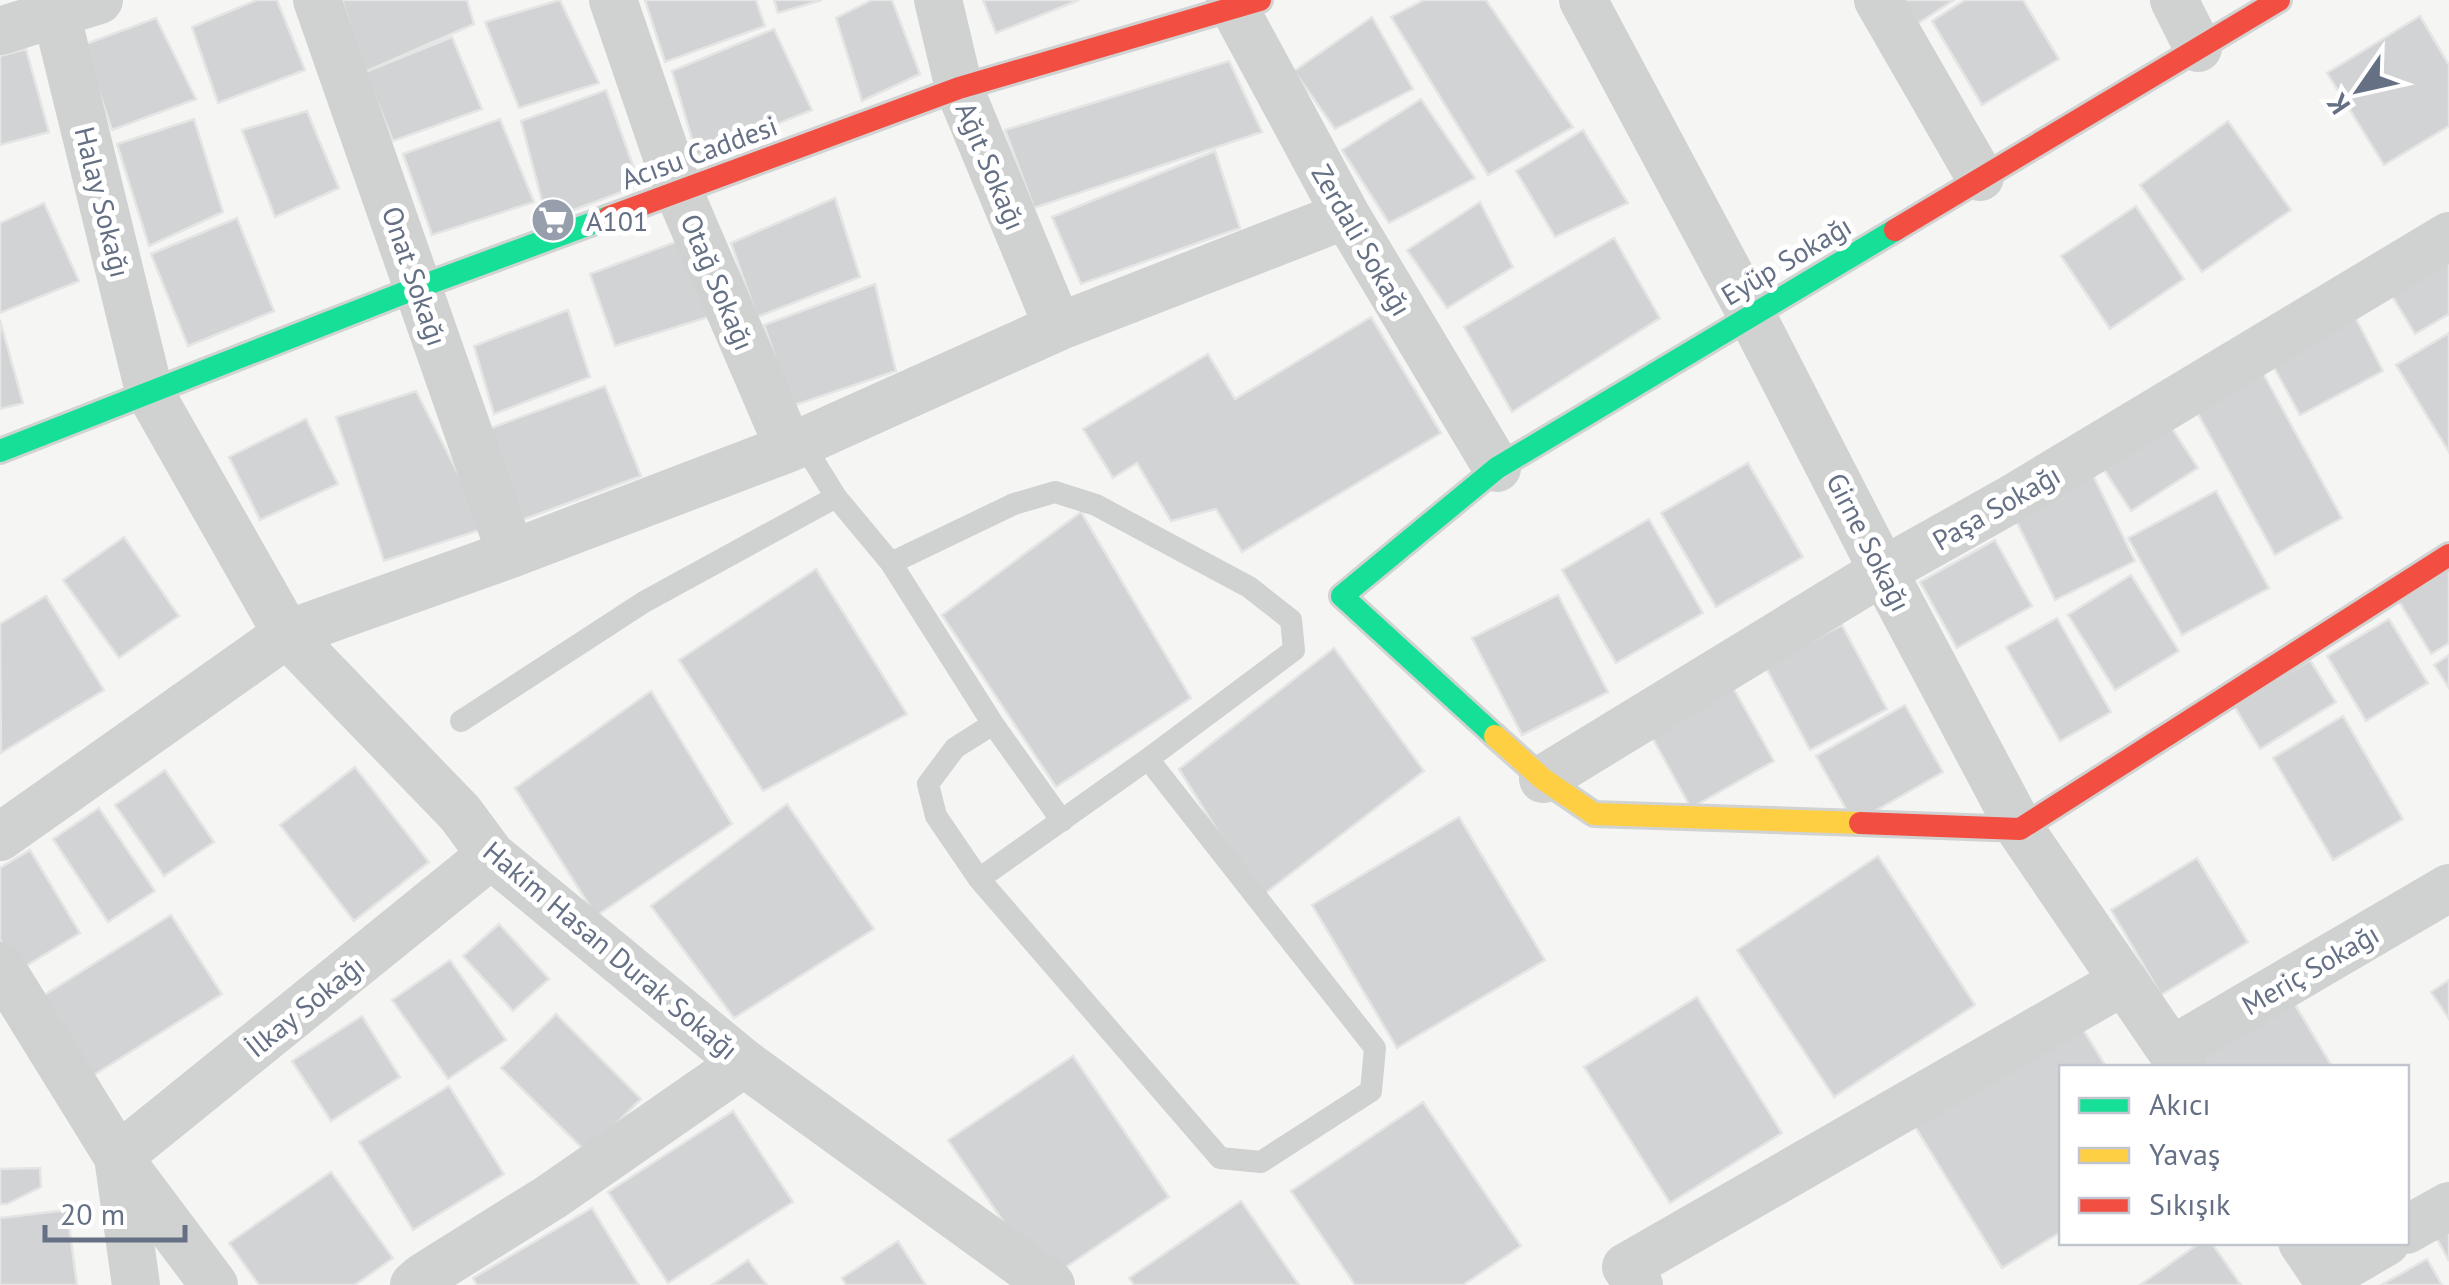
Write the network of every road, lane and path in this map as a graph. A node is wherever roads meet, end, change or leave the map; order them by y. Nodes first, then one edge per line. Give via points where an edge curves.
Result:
1 (317, 0) edge
2 (613, 0) edge
3 (938, 0) edge
4 (1583, 0) edge
5 (1878, 0) edge
6 (2174, 0) edge
7 (2278, 0) edge
8 (1241, 3) edge
9 (78, 7) edge
10 (0, 32) edge
11 (2198, 48) junction
12 (959, 88) junction
13 (1980, 177) junction
14 (679, 192) junction
15 (1346, 215) junction
16 (2449, 236) edge
17 (419, 287) junction
18 (1752, 316) junction
19 (1058, 327) junction
20 (149, 391) junction
21 (796, 445) junction
22 (0, 451) edge
23 (1497, 468) junction
24 (836, 497) junction
25 (511, 554) junction
26 (2449, 555) edge
27 (891, 563) junction
28 (1883, 571) junction
29 (287, 634) junction
30 (461, 721) dead end
31 (993, 724) junction
32 (1148, 759) junction
33 (1543, 779) junction
34 (1062, 820) junction
35 (2020, 829) junction
36 (0, 836) edge
37 (491, 855) junction
38 (979, 879) junction
39 (2449, 888) edge
40 (0, 966) edge
41 (2124, 981) junction
42 (2178, 1059) edge
43 (744, 1062) junction
44 (118, 1158) junction
45 (2449, 1206) edge
46 (2409, 1228) edge
47 (2378, 1245) edge
48 (2319, 1268) edge
49 (136, 1285) edge
50 (214, 1285) edge
51 (414, 1285) edge
52 (1050, 1285) edge
53 (1640, 1285) edge

1 - 17 street, Onat Sokağı
2 - 14 street, Otağ Sokağı
3 - 12 street, Ağıt Sokağı
4 - 18 street, Girne Sokağı
5 - 13 street
6 - 11 street
7 - 11 street, Eyüp Sokağı
8 - 12 street, Acısu Caddesi
8 - 15 street, Zerdali Sokağı
9 - 10 street
9 - 20 street, Halay Sokağı
11 - 13 street, Eyüp Sokağı
12 - 14 street, Acısu Caddesi
12 - 19 street, Ağıt Sokağı
13 - 18 street, Eyüp Sokağı
14 - 17 street, Acısu Caddesi
14 - 21 street, Otağ Sokağı
15 - 19 street
15 - 23 street, Zerdali Sokağı
16 - 28 street, Paşa Sokağı
17 - 20 street, Acısu Caddesi
17 - 25 street, Onat Sokağı
18 - 23 street, Eyüp Sokağı
18 - 28 street, Girne Sokağı
19 - 21 street
20 - 22 street, Acısu Caddesi
20 - 29 street, Hakim Hasan Durak Sokağı
21 - 24 lane
21 - 25 street
23 - 33 street, Eyüp Sokağı via 1342,596
24 - 27 lane
24 - 30 lane via 644,602
25 - 29 street
26 - 35 street
27 - 31 lane
27 - 32 lane via 1054,492 1130,523 1249,588 1291,620 1294,650
28 - 33 street, Paşa Sokağı
28 - 35 street, Girne Sokağı
29 - 36 street
29 - 37 street, Hakim Hasan Durak Sokağı via 460,813
31 - 34 lane
31 - 38 lane via 954,748 928,784 936,816
32 - 34 lane
32 - 38 lane via 1375,1048 1371,1092 1261,1162 1220,1158
33 - 35 street via 1594,814
34 - 38 lane
35 - 41 street, Girne Sokağı
37 - 43 street, Hakim Hasan Durak Sokağı
37 - 44 street, İlkay Sokağı
39 - 42 street, Meriç Sokağı
40 - 44 street
41 - 42 street, Girne Sokağı
41 - 53 street via 1626,1267
43 - 51 street
43 - 52 street, Hakim Hasan Durak Sokağı
44 - 49 street
44 - 50 street
45 - 46 street
47 - 48 street

